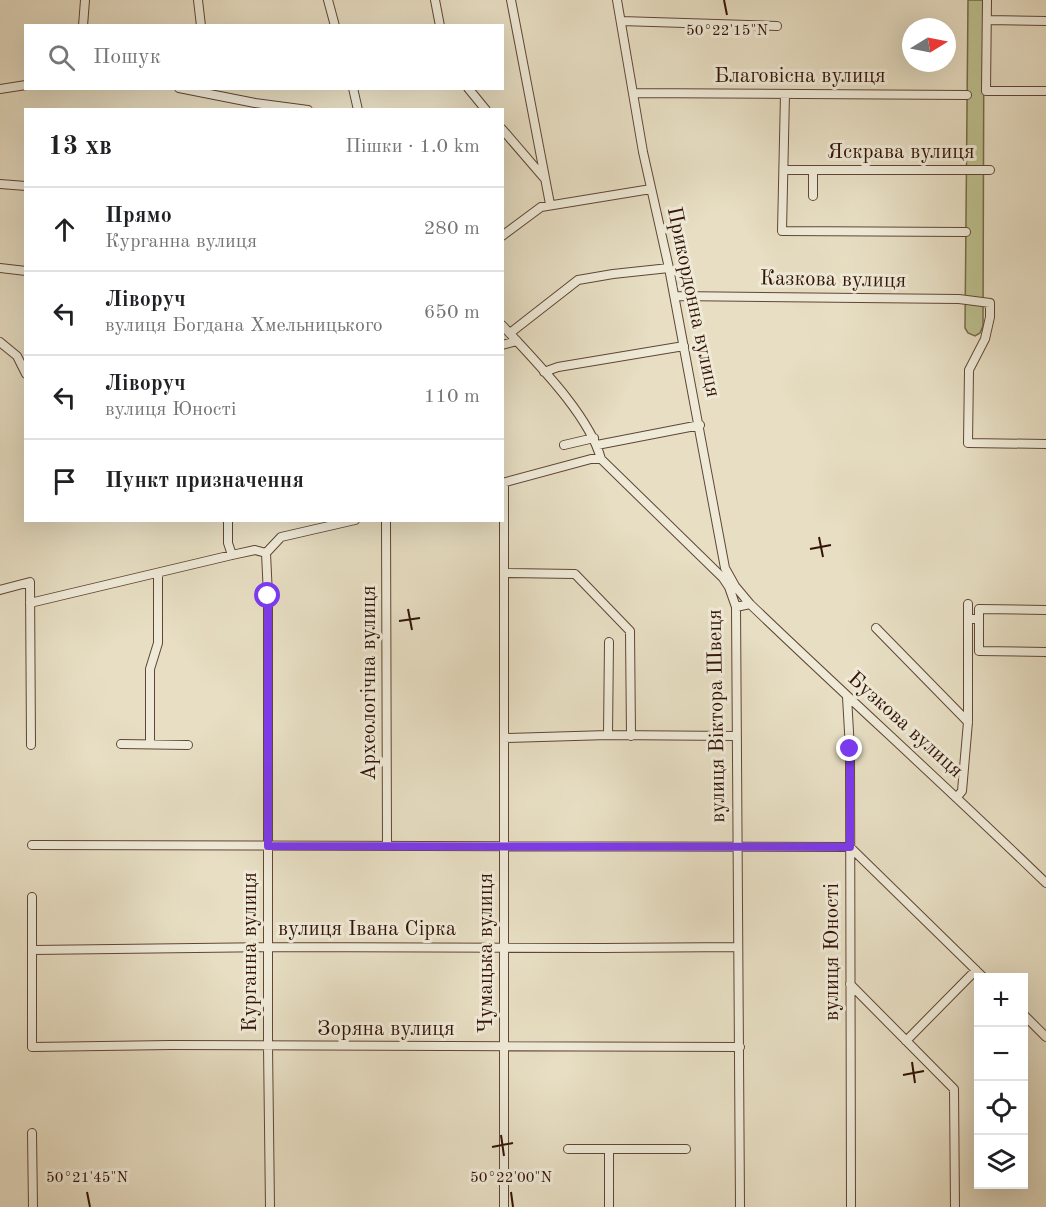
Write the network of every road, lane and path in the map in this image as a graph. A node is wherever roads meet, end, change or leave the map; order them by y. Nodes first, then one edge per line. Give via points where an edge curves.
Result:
1 (85, 0) edge
2 (198, 0) edge
3 (328, 0) edge
4 (435, 0) edge
5 (511, 0) edge
6 (617, 0) edge
7 (987, 0) edge
8 (987, 20) junction
9 (621, 21) junction
10 (1046, 21) edge
11 (83, 24) edge
12 (201, 24) edge
13 (334, 24) edge
14 (440, 24) edge
15 (777, 26) dead end
16 (24, 85) edge
17 (0, 89) edge
18 (195, 90) edge
19 (353, 90) edge
20 (470, 90) edge
21 (1046, 91) edge
22 (211, 92) edge
23 (633, 93) junction
24 (785, 94) junction
25 (967, 95) dead end
26 (293, 108) edge
27 (358, 108) edge
28 (484, 108) edge
29 (504, 131) edge
30 (784, 170) junction
31 (813, 170) junction
32 (990, 170) dead end
33 (545, 179) junction
34 (0, 184) edge
35 (24, 186) edge
36 (651, 189) junction
37 (813, 196) dead end
38 (550, 204) junction
39 (966, 232) dead end
40 (504, 234) edge
41 (0, 268) edge
42 (669, 268) junction
43 (24, 271) edge
44 (675, 296) junction
45 (504, 327) edge
46 (510, 333) junction
47 (517, 341) junction
48 (0, 342) edge
49 (504, 344) edge
50 (684, 346) junction
51 (24, 370) edge
52 (544, 372) junction
53 (700, 425) junction
54 (596, 441) junction
55 (1046, 444) edge
56 (564, 445) dead end
57 (601, 459) junction
58 (504, 483) edge
59 (228, 522) edge
60 (346, 522) edge
61 (386, 522) edge
62 (503, 522) edge
63 (266, 553) junction
64 (232, 555) junction
65 (158, 573) junction
66 (504, 573) junction
67 (0, 590) edge
68 (30, 603) junction
69 (750, 604) junction
70 (968, 604) dead end
71 (736, 607) junction
72 (1046, 610) edge
73 (968, 619) junction
74 (979, 619) junction
75 (876, 628) dead end
76 (609, 642) dead end
77 (1046, 652) edge
78 (847, 698) junction
79 (968, 722) junction
80 (608, 735) junction
81 (631, 736) junction
82 (736, 736) junction
83 (504, 738) junction
84 (122, 744) dead end
85 (150, 744) junction
86 (188, 744) dead end
87 (32, 745) dead end
88 (957, 797) junction
89 (32, 845) dead end
90 (268, 846) junction
91 (387, 846) junction
92 (504, 846) junction
93 (737, 847) junction
94 (850, 847) junction
95 (1046, 883) edge
96 (32, 897) dead end
97 (268, 947) junction
98 (738, 947) junction
99 (503, 948) junction
100 (32, 950) junction
101 (976, 970) junction
102 (979, 973) edge
103 (850, 984) junction
104 (1028, 1021) edge
105 (1046, 1037) edge
106 (906, 1041) junction
107 (268, 1046) junction
108 (504, 1047) junction
109 (740, 1047) junction
110 (32, 1133) dead end
111 (568, 1149) dead end
112 (609, 1149) junction
113 (686, 1149) dead end
114 (33, 1207) edge
115 (270, 1207) edge
116 (504, 1207) edge
117 (609, 1207) edge
118 (740, 1207) edge
119 (851, 1207) edge
120 (955, 1207) edge

1 - 11 street
2 - 12 street
3 - 13 street
4 - 14 street
5 - 33 street
6 - 9 street, Прикордонна вулиця
7 - 8 street
8 - 10 street
8 - 21 street via 986,91
9 - 15 street
9 - 23 street, Прикордонна вулиця
16 - 17 street
18 - 22 street
19 - 27 street
20 - 28 street
22 - 26 street
23 - 24 street, Благовісна вулиця
23 - 36 street, Прикордонна вулиця
24 - 25 street, Благовісна вулиця
24 - 30 street
29 - 33 street
30 - 31 street, Яскрава вулиця
30 - 39 street via 782,231
31 - 32 street, Яскрава вулиця
31 - 37 street, Яскрава вулиця
33 - 38 street
34 - 35 street
36 - 38 street
36 - 42 street, Прикордонна вулиця
38 - 40 street
41 - 43 street
42 - 44 street, Прикордонна вулиця
42 - 46 street via 578,280
44 - 50 street, Прикордонна вулиця
44 - 55 street, Казкова вулиця via 959,299 990,303 985,339 969,370 968,443
45 - 46 street
46 - 47 street
47 - 49 street
47 - 52 street
48 - 51 street via 17,356
50 - 52 street
50 - 53 street, Прикордонна вулиця
52 - 54 street via 581,416
53 - 54 street
53 - 69 street, Прикордонна вулиця via 725,568
54 - 56 street
54 - 57 street
57 - 58 street
57 - 71 street, вулиця Віктора Швеця via 723,578
59 - 64 street
60 - 63 street via 281,537
61 - 91 street, Археологічна вулиця
62 - 66 street, Чумацька вулиця
63 - 64 street via 255,550
63 - 90 street, Курганна вулиця
64 - 65 street
65 - 68 street
65 - 85 street via 158,643 150,669
66 - 81 street via 575,574 630,631
66 - 83 street, Чумацька вулиця
67 - 68 street via 30,582
68 - 87 street
69 - 71 street
69 - 78 street, Бузкова вулиця
70 - 73 street
71 - 82 street, вулиця Віктора Швеця
72 - 74 street via 979,609
73 - 74 street
73 - 79 street
74 - 77 street via 979,651
75 - 79 street
76 - 80 street
78 - 88 street, Бузкова вулиця
78 - 94 street, вулиця Юності
79 - 88 street via 962,791
80 - 81 street
80 - 83 street
81 - 82 street
82 - 93 street, вулиця Віктора Швеця
83 - 92 street, Чумацька вулиця
84 - 85 street
85 - 86 street
88 - 95 street, Бузкова вулиця
89 - 90 street
90 - 91 street
90 - 97 street, Курганна вулиця
91 - 92 street
92 - 93 street
92 - 99 street, Чумацька вулиця
93 - 94 street
93 - 98 street, вулиця Віктора Швеця
94 - 101 street
94 - 103 street, вулиця Юності
96 - 100 street
97 - 99 street, вулиця Івана Сірка
97 - 100 street, вулиця Івана Сірка
97 - 107 street, Курганна вулиця
98 - 99 street, вулиця Івана Сірка
98 - 109 street, вулиця Віктора Швеця
99 - 108 street, Чумацька вулиця
100 - 107 street, Зоряна вулиця via 32,1047
101 - 102 street
101 - 106 street
103 - 106 street
103 - 119 street, вулиця Юності
104 - 105 street
106 - 120 street via 954,1089
107 - 108 street, Зоряна вулиця
107 - 115 street, Курганна вулиця
108 - 109 street, Зоряна вулиця
108 - 116 street, Чумацька вулиця
109 - 118 street, вулиця Віктора Швеця
110 - 114 street
111 - 112 street
112 - 113 street
112 - 117 street

